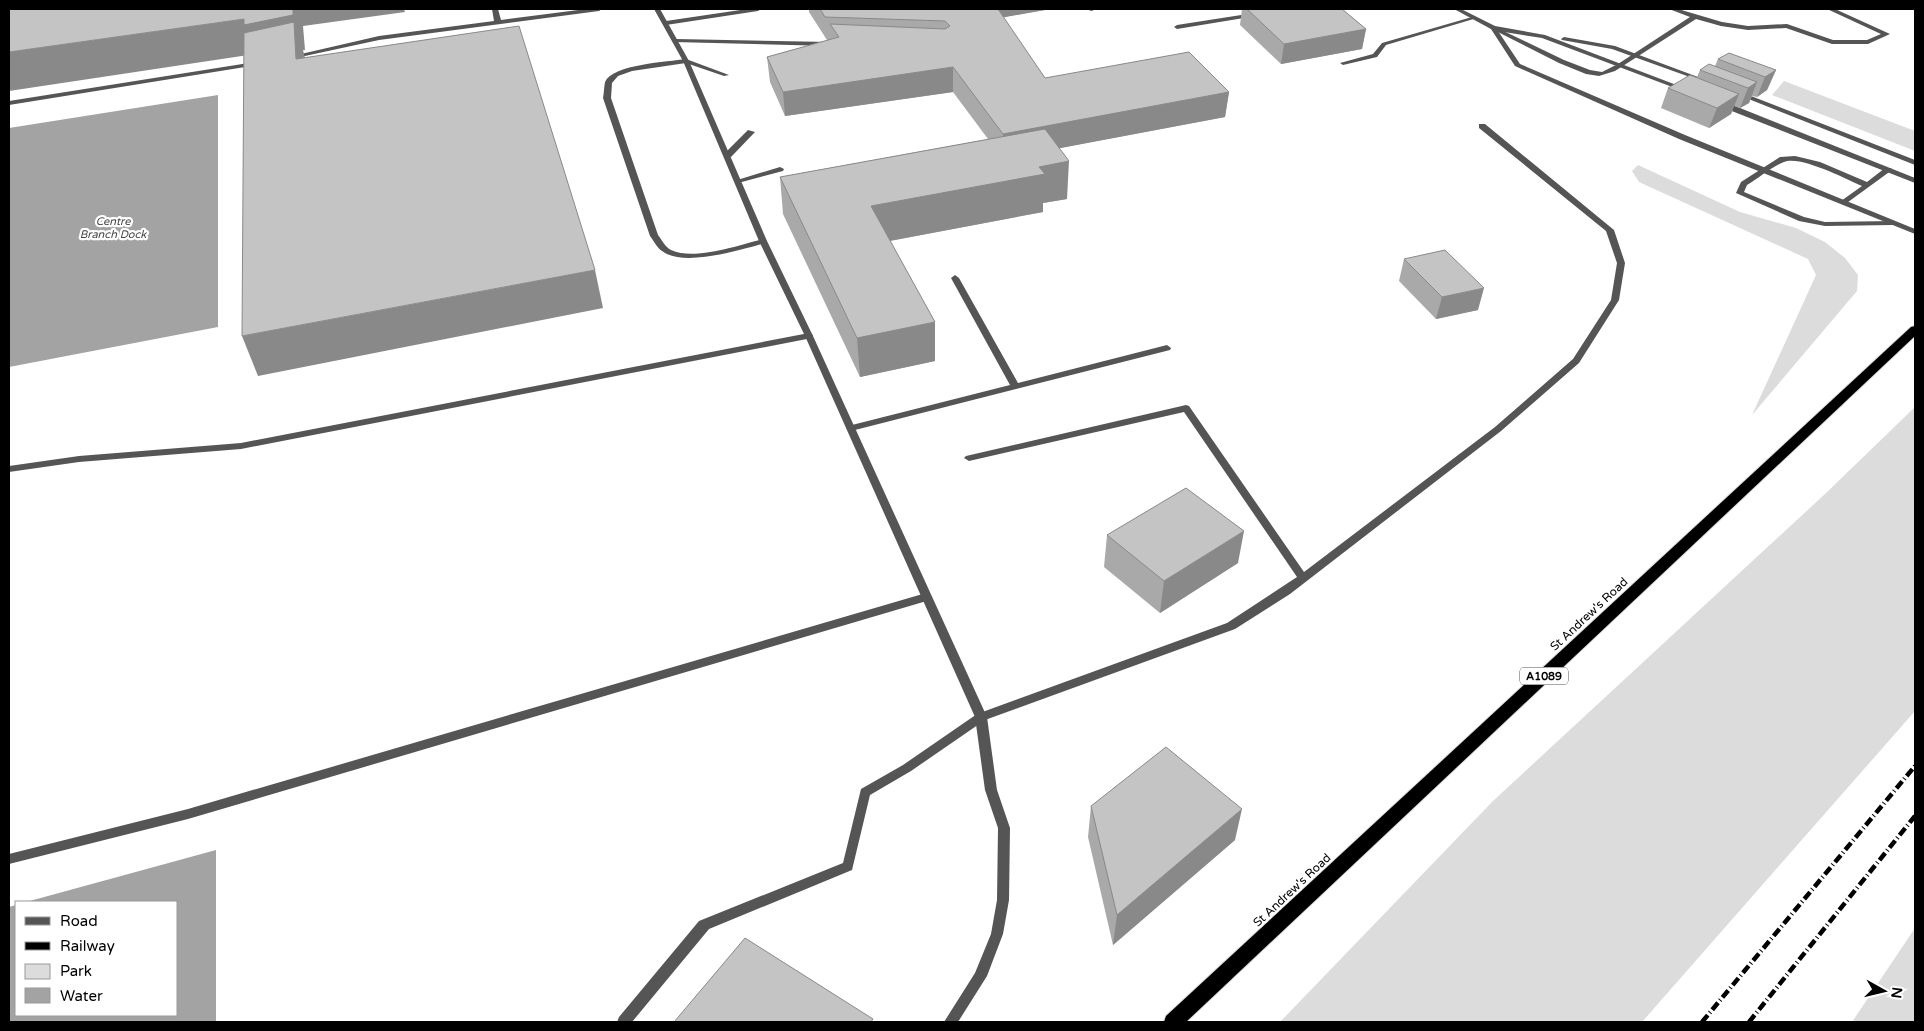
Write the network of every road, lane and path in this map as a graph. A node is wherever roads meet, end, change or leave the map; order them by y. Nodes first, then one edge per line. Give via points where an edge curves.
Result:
1 (495, 9) edge
2 (599, 9) edge
3 (657, 9) edge
4 (758, 9) edge
5 (1088, 9) edge
6 (1092, 9) edge
7 (1457, 9) edge
8 (1672, 9) edge
9 (1830, 9) edge
10 (1260, 14) edge
11 (1696, 16) junction
12 (1474, 18) junction
13 (498, 22) junction
14 (666, 23) junction
15 (1177, 27) dead end
16 (1493, 28) junction
17 (1544, 36) junction
18 (676, 41) junction
19 (834, 44) edge
20 (1636, 55) junction
21 (282, 59) edge
22 (686, 61) junction
23 (262, 63) edge
24 (1342, 63) dead end
25 (1620, 65) junction
26 (726, 75) dead end
27 (1714, 84) edge
28 (1730, 90) edge
29 (1689, 92) edge
30 (1714, 101) edge
31 (9, 103) edge
32 (1482, 126) dead end
33 (751, 132) dead end
34 (728, 155) junction
35 (1915, 163) edge
36 (780, 169) dead end
37 (1888, 170) junction
38 (1764, 171) junction
39 (738, 181) junction
40 (1915, 181) edge
41 (1867, 185) junction
42 (1844, 203) junction
43 (1893, 222) junction
44 (1915, 232) edge
45 (763, 241) junction
46 (955, 278) dead end
47 (1915, 330) edge
48 (809, 336) junction
49 (1167, 348) dead end
50 (1015, 386) junction
51 (851, 428) junction
52 (969, 458) dead end
53 (9, 469) edge
54 (1303, 578) junction
55 (926, 597) junction
56 (981, 716) junction
57 (9, 859) edge
58 (624, 1022) edge
59 (951, 1022) edge
60 (1173, 1022) edge

1 - 13 street
2 - 13 street
3 - 14 street
4 - 14 street
5 - 6 street
7 - 12 street
8 - 11 street
9 - 11 street via 1887,34 1868,42 1832,42 1787,26 1748,28
10 - 15 street
11 - 20 street
12 - 16 street
12 - 24 street via 1384,44 1375,56
13 - 21 street via 380,38
14 - 18 street
16 - 17 street
16 - 25 street via 1597,74
16 - 38 street via 1517,65
17 - 20 street via 1614,47
17 - 25 street
18 - 19 street
18 - 22 street
20 - 25 street
20 - 27 street
22 - 26 street
22 - 34 street
22 - 45 street via 630,69 609,82 607,98 654,236 666,250 684,256
23 - 31 street
25 - 29 street
28 - 35 street
30 - 37 street
32 - 54 street via 1610,230 1622,263 1616,300 1576,361 1498,429
33 - 34 street
34 - 39 street
36 - 39 street
37 - 40 street
37 - 41 street
38 - 41 street via 1783,159 1796,158
38 - 42 street
38 - 43 street via 1744,184 1740,193 1802,219 1825,224
39 - 45 street
41 - 42 street
42 - 43 street
43 - 44 street
45 - 48 street
46 - 50 street
47 - 60 highway, St Andrew's Road / A1089
48 - 51 street
48 - 53 street via 241,446 79,459
49 - 50 street
50 - 51 street
51 - 55 street
52 - 54 street via 1186,408
54 - 56 street via 1231,626
55 - 56 street
55 - 57 street via 188,814
56 - 58 street via 907,768 864,792 848,866 704,925
56 - 59 street via 991,790 1004,828 1003,900 997,934 980,976

